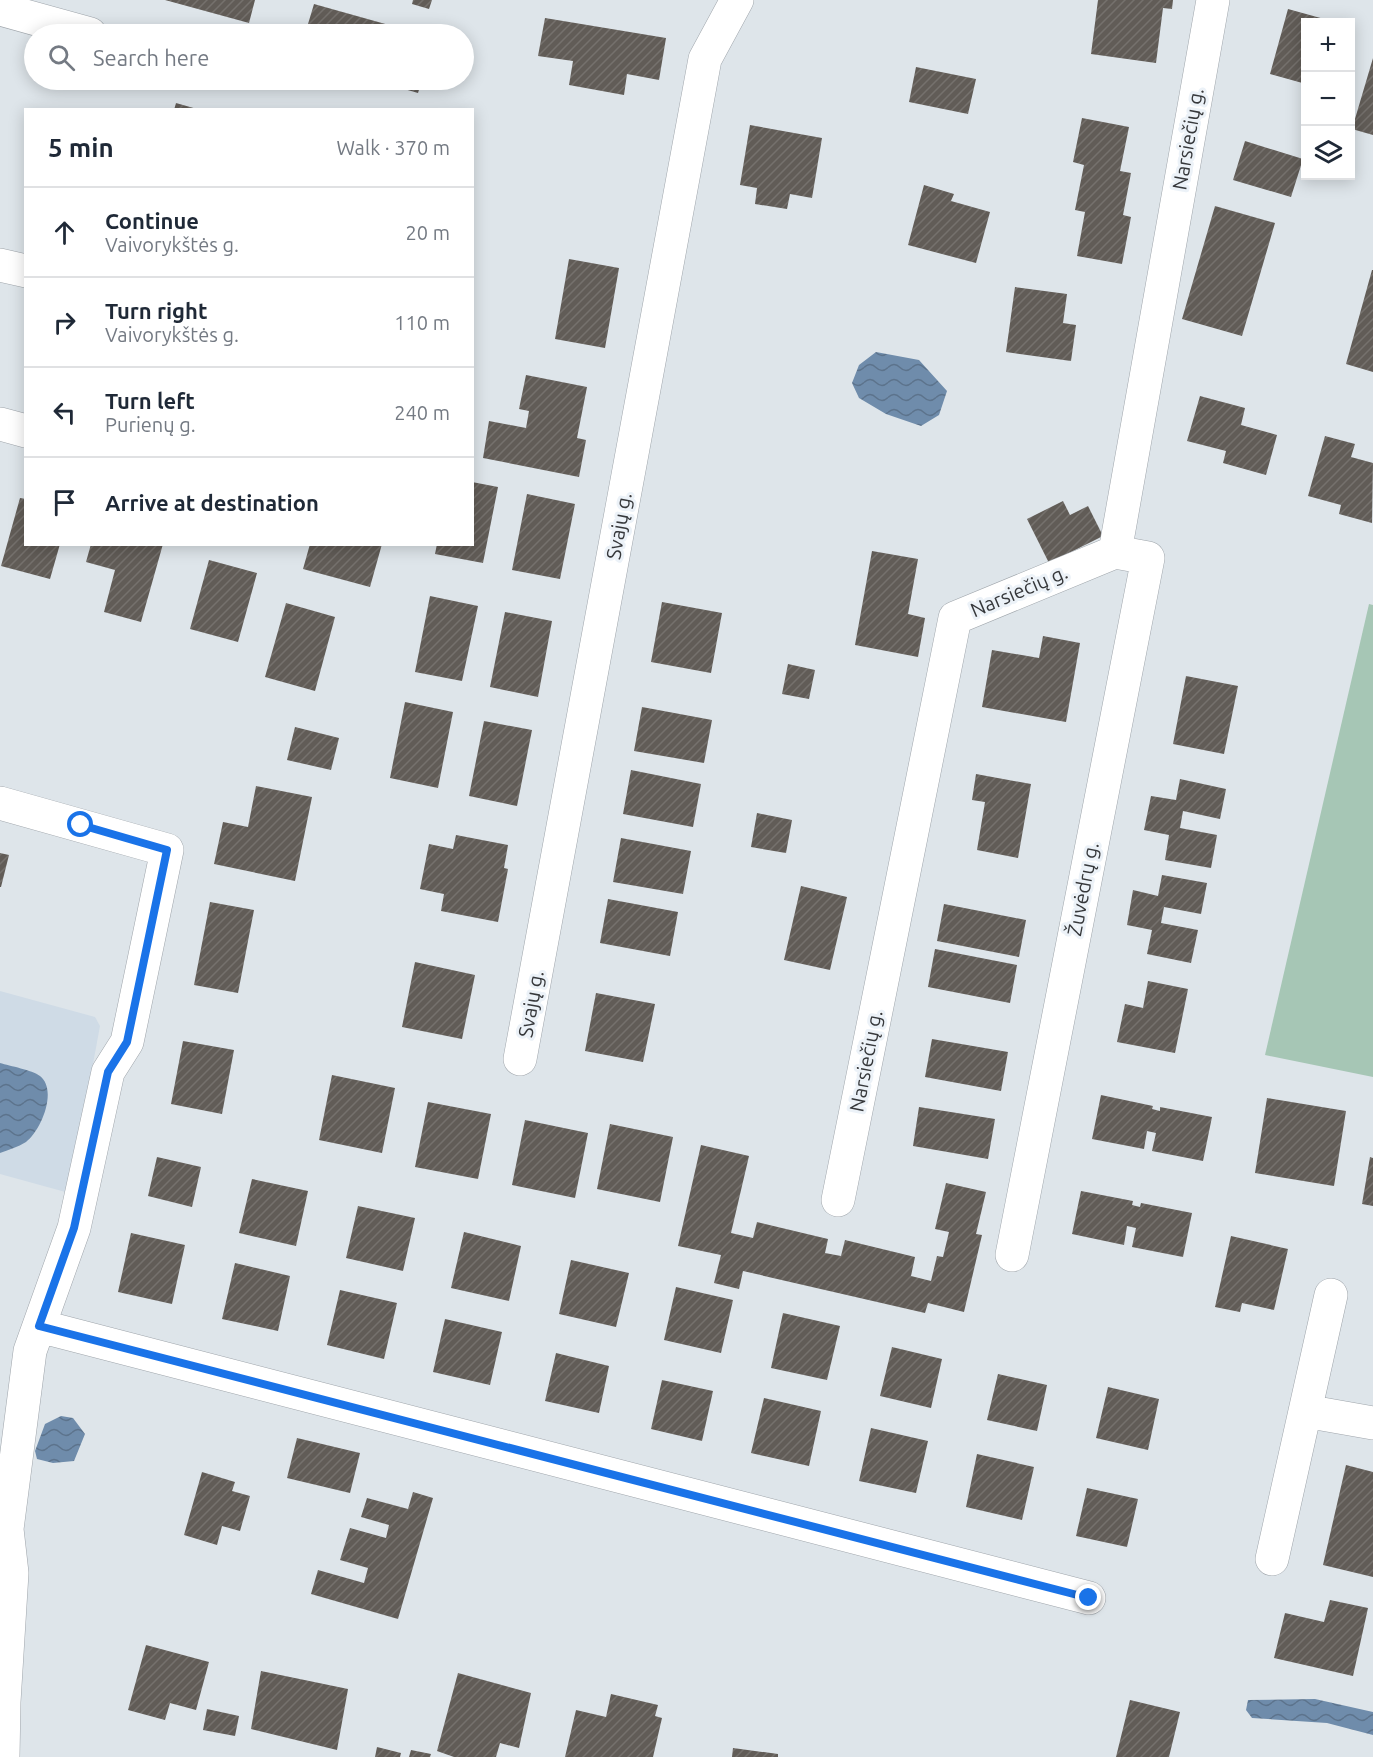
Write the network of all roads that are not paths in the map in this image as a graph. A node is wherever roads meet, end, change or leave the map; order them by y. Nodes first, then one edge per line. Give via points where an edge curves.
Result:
1 (737, 0) edge
2 (1213, 0) edge
3 (0, 9) edge
4 (54, 24) edge
5 (0, 265) edge
6 (24, 271) edge
7 (0, 424) edge
8 (24, 430) edge
9 (1115, 552) junction
10 (0, 803) edge
11 (520, 1059) dead end
12 (838, 1200) dead end
13 (1012, 1255) dead end
14 (1332, 1295) dead end
15 (39, 1326) junction
16 (1305, 1411) junction
17 (1373, 1423) edge
18 (4, 1528) edge
19 (1272, 1559) dead end
20 (1089, 1598) dead end
21 (3, 1757) edge

1 - 11 street, Svajų g. via 705,59
2 - 9 street, Narsiečių g.
3 - 4 street
5 - 6 street
7 - 8 street
9 - 12 street, Narsiečių g. via 955,618
9 - 13 street, Žuvėdrų g. via 1148,558
10 - 15 street via 167,850 127,1042 108,1072 74,1228
14 - 16 street
15 - 18 street via 30,1351
15 - 20 street
16 - 17 street
16 - 19 street
18 - 21 street via 12,1573

